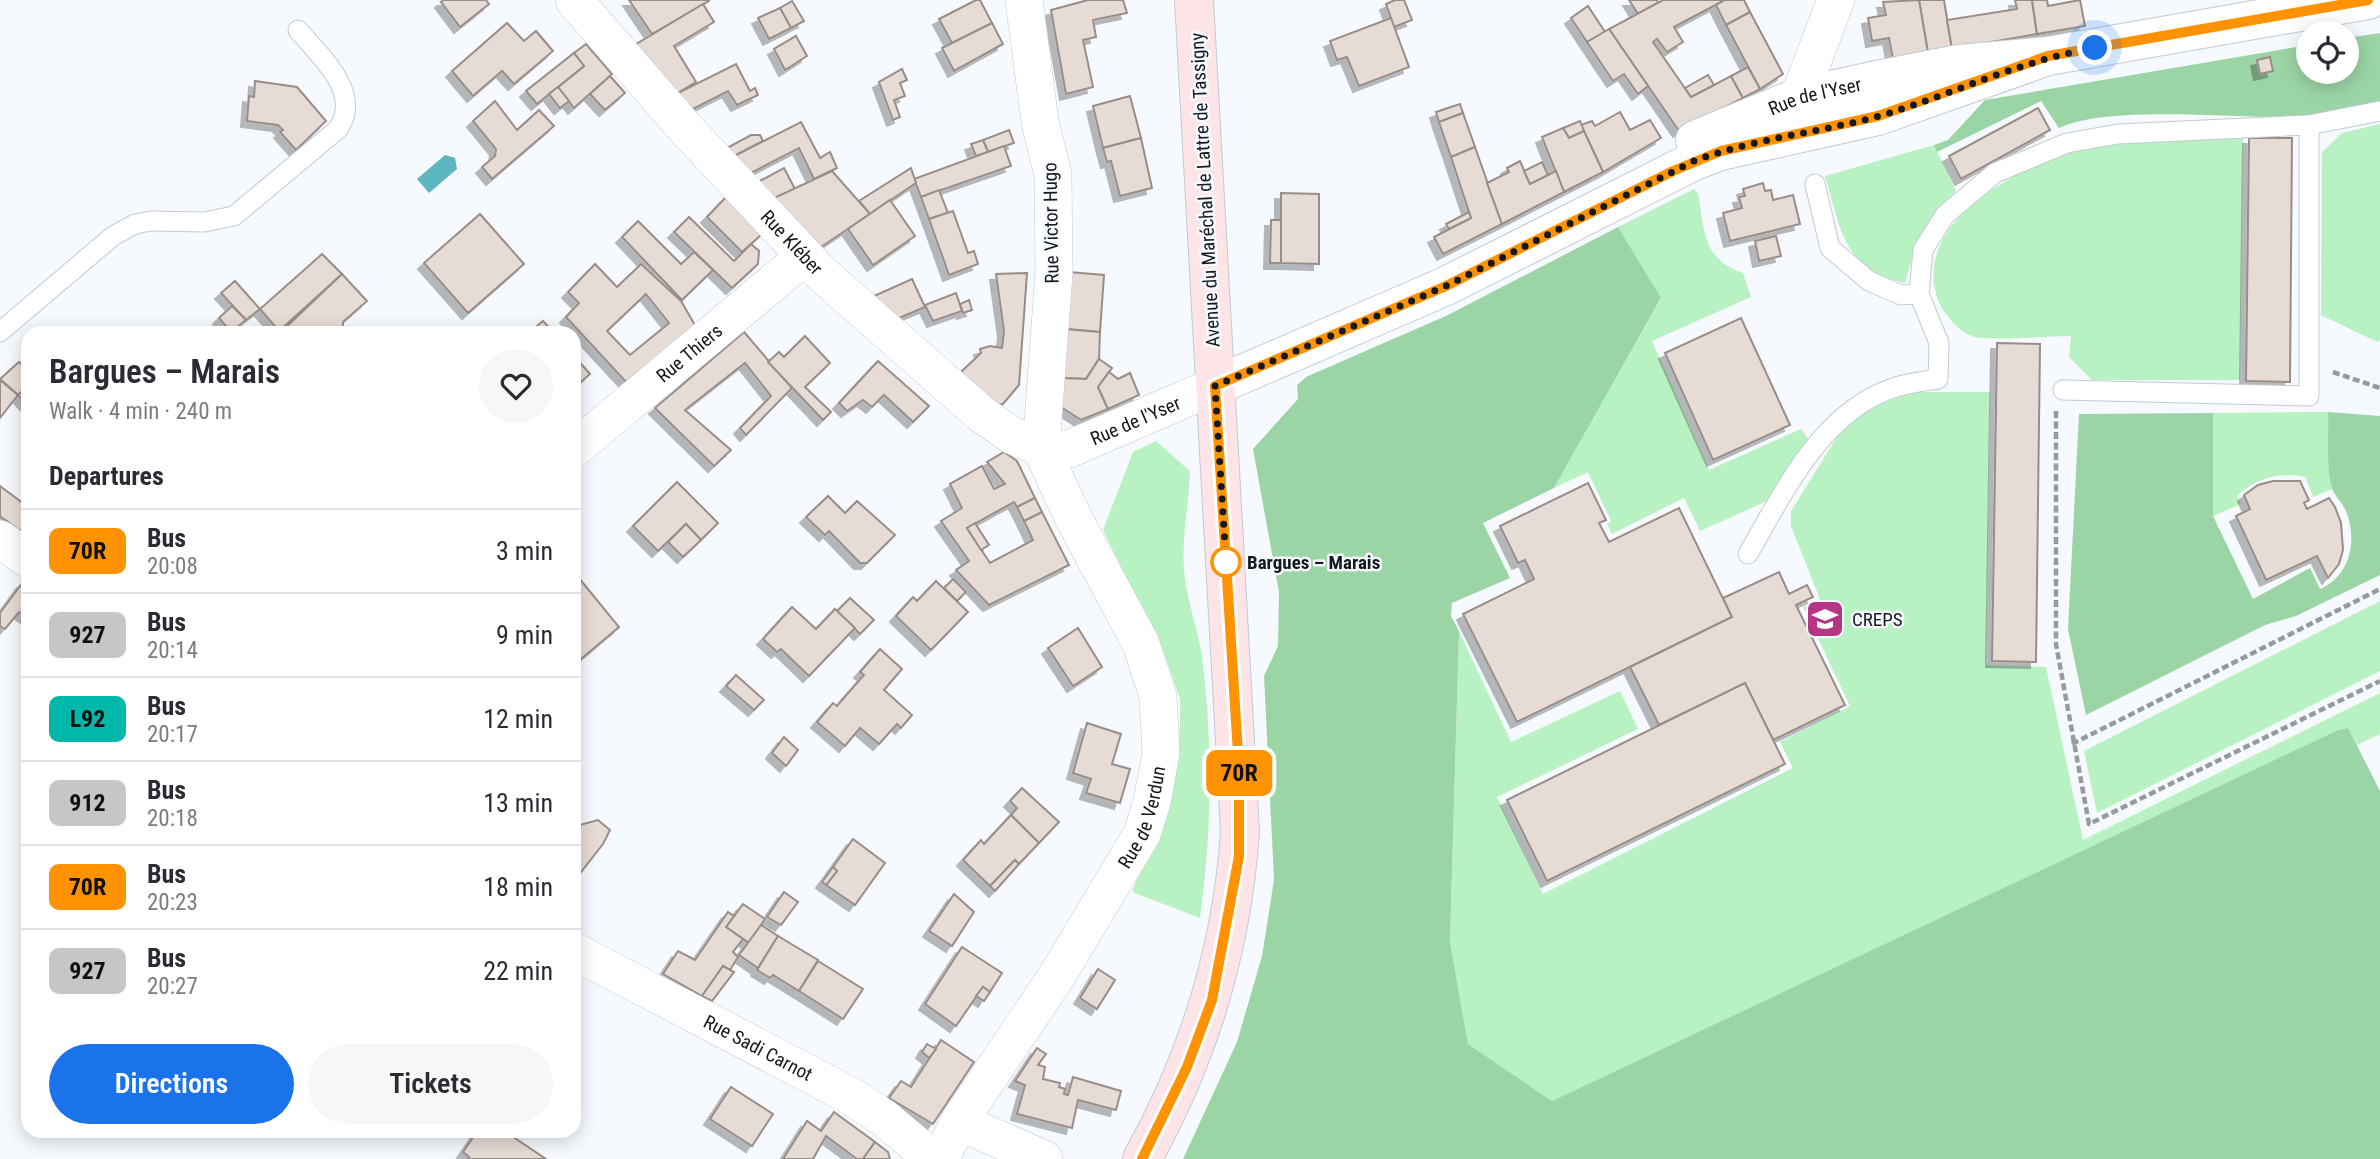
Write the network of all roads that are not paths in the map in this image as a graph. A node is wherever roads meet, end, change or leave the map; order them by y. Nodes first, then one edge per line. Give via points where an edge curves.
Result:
1 (574, 0) edge
2 (1024, 0) edge
3 (1194, 0) edge
4 (1836, 0) edge
5 (2368, 0) edge
6 (2316, 5) edge
7 (298, 30) dead end
8 (2048, 56) junction
9 (1799, 97) junction
10 (2380, 111) edge
11 (2309, 125) junction
12 (1799, 135) junction
13 (1815, 184) dead end
14 (1608, 204) junction
15 (805, 256) junction
16 (1919, 294) junction
17 (0, 332) edge
18 (1215, 386) junction
19 (2063, 390) road end
20 (581, 443) edge
21 (1041, 448) junction
22 (0, 539) edge
23 (21, 554) edge
24 (1748, 554) dead end
25 (581, 955) edge
26 (959, 1122) junction
27 (933, 1159) edge
28 (940, 1159) edge
29 (1044, 1159) edge
30 (1142, 1159) edge

1 - 15 street, Rue Kléber
2 - 21 street, Rue Victor Hugo via 1040,122 1053,175 1054,273
3 - 18 main road, Avenue du Maréchal de Lattre de Tassigny
4 - 9 street
5 - 6 street, Rue de l'Yser
6 - 8 street, Rue de l'Yser
7 - 17 lane via 342,88 345,112 338,129 234,216 204,222 151,221 113,236
8 - 9 street, Rue de l'Yser via 1959,64
8 - 12 street, Rue de l'Yser via 1878,116
9 - 12 street
9 - 14 street, Rue de l'Yser via 1685,146
10 - 11 lane
11 - 16 lane via 2118,134 2067,143 1995,173 1945,215 1923,250
11 - 19 lane via 2309,397
12 - 14 street, Rue de l'Yser via 1721,151
13 - 16 lane via 1830,248 1869,281 1901,295
14 - 18 street, Rue de l'Yser via 1446,286
15 - 20 street, Rue Thiers
15 - 21 street, Rue Kléber via 995,425
16 - 24 lane via 1939,343 1938,379 1894,387 1854,409 1819,440
18 - 21 street, Rue de l'Yser via 1079,446
18 - 30 main road, Avenue du Maréchal de Lattre de Tassigny via 1239,769 1239,856 1212,1000 1187,1067
21 - 26 street, Rue de Verdun via 1141,644 1158,696 1161,752 1142,834 1058,974
22 - 23 street
25 - 27 street, Rue Sadi Carnot via 851,1096
26 - 28 street, Rue de Verdun
26 - 29 street

